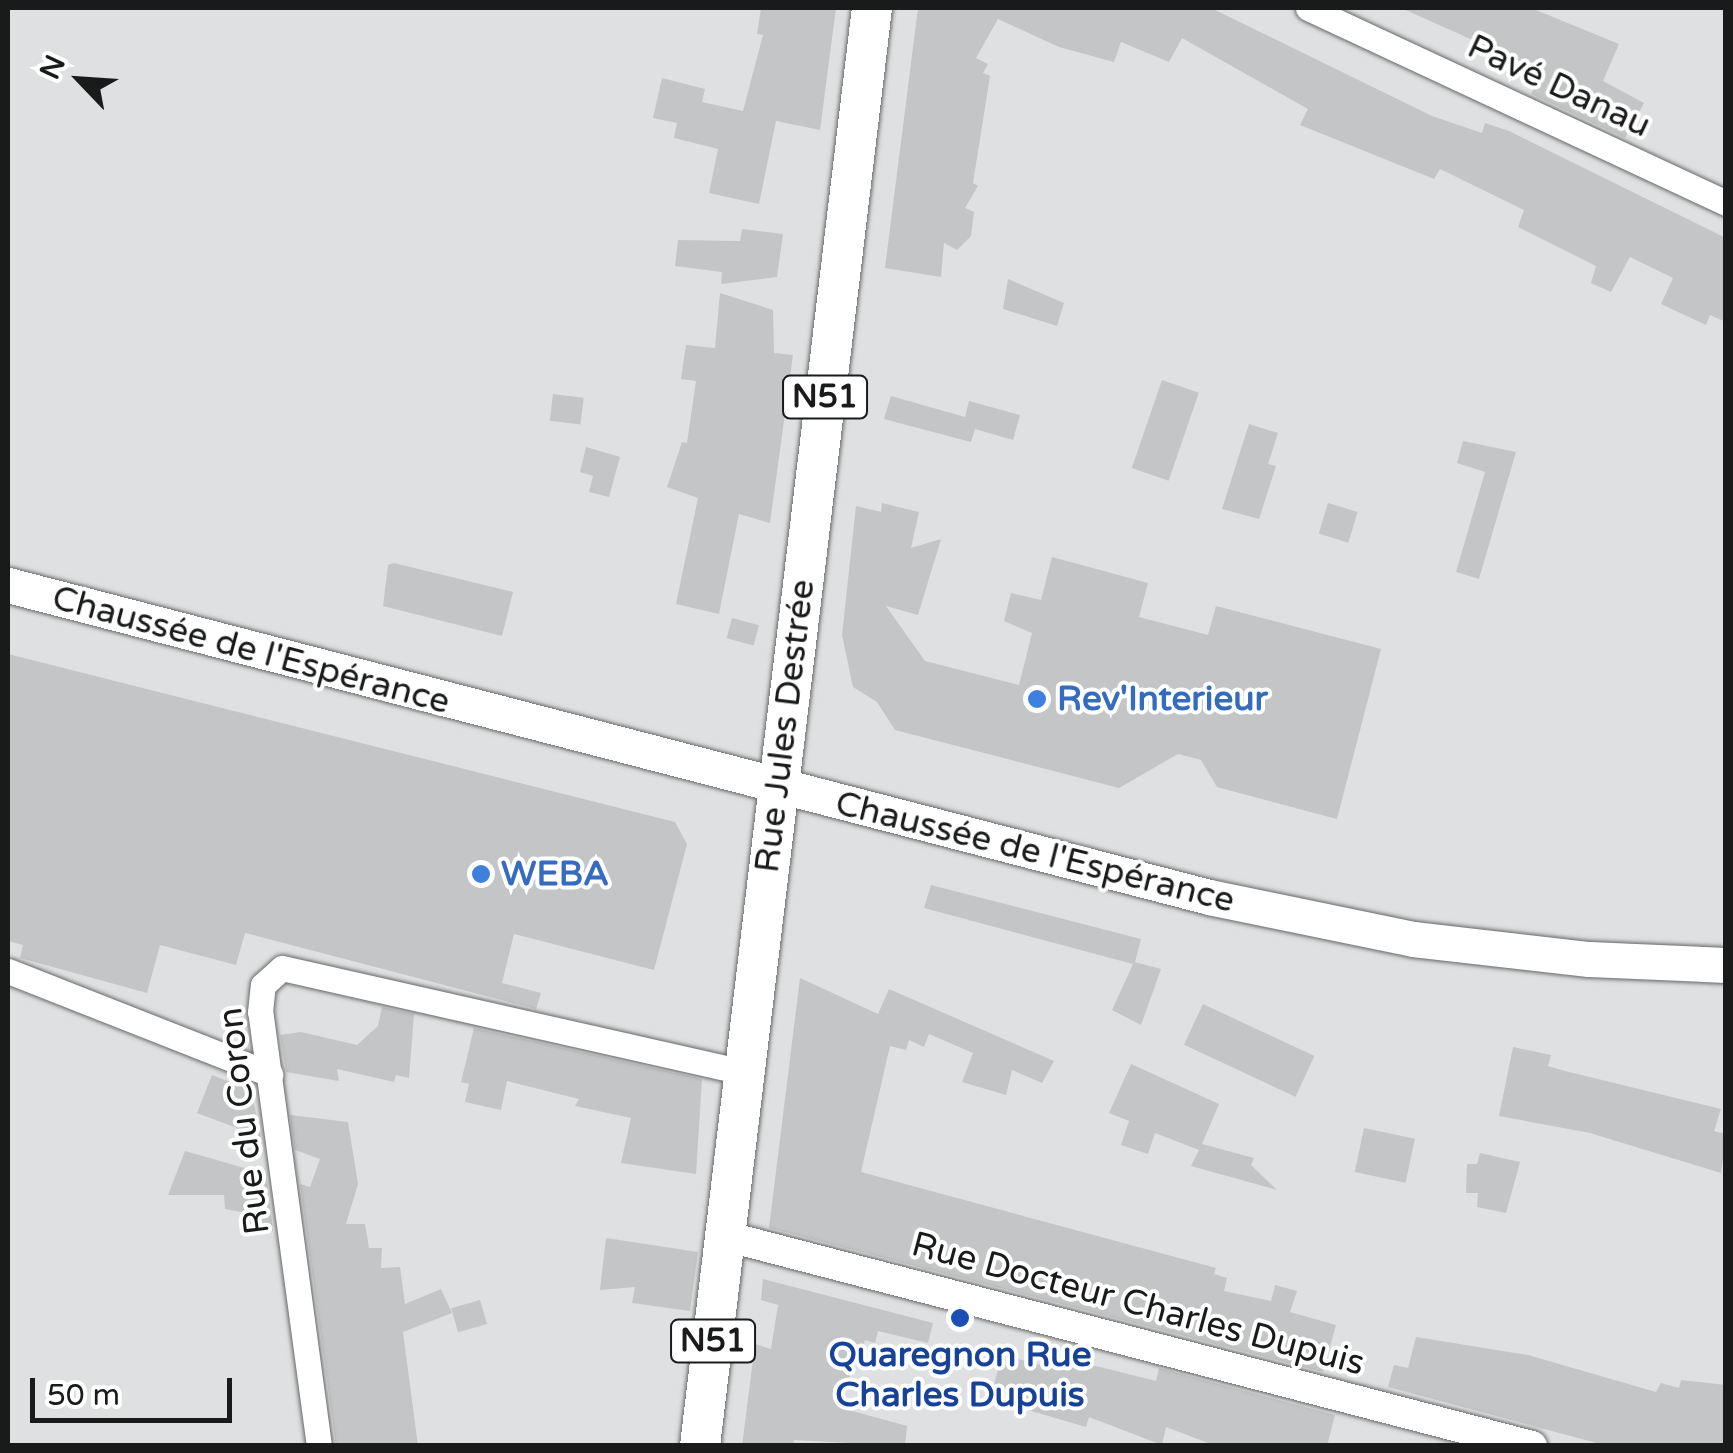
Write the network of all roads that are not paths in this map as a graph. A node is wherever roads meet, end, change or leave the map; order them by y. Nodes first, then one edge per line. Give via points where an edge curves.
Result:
1 (872, 8) edge
2 (1308, 8) edge
3 (1725, 202) edge
4 (8, 585) edge
5 (778, 786) junction
6 (1726, 965) edge
7 (8, 971) edge
8 (744, 1072) junction
9 (270, 1074) junction
10 (726, 1236) junction
11 (319, 1446) edge
12 (700, 1446) edge
13 (1532, 1446) edge

1 - 5 main road, Rue Jules Destrée / N51
2 - 3 street, Pavé Danau
4 - 5 main road, Chaussée de l'Espérance
5 - 6 main road, Chaussée de l'Espérance via 1209,897 1396,936 1589,959
5 - 8 main road, Rue Jules Destrée / N51
7 - 9 street
8 - 9 street, Rue du Coron via 282,968 263,985 260,1012
8 - 10 main road, Rue Jules Destrée / N51
9 - 11 street, Rue du Coron
10 - 12 main road, Rue Jules Destrée / N51
10 - 13 street, Rue Docteur Charles Dupuis

